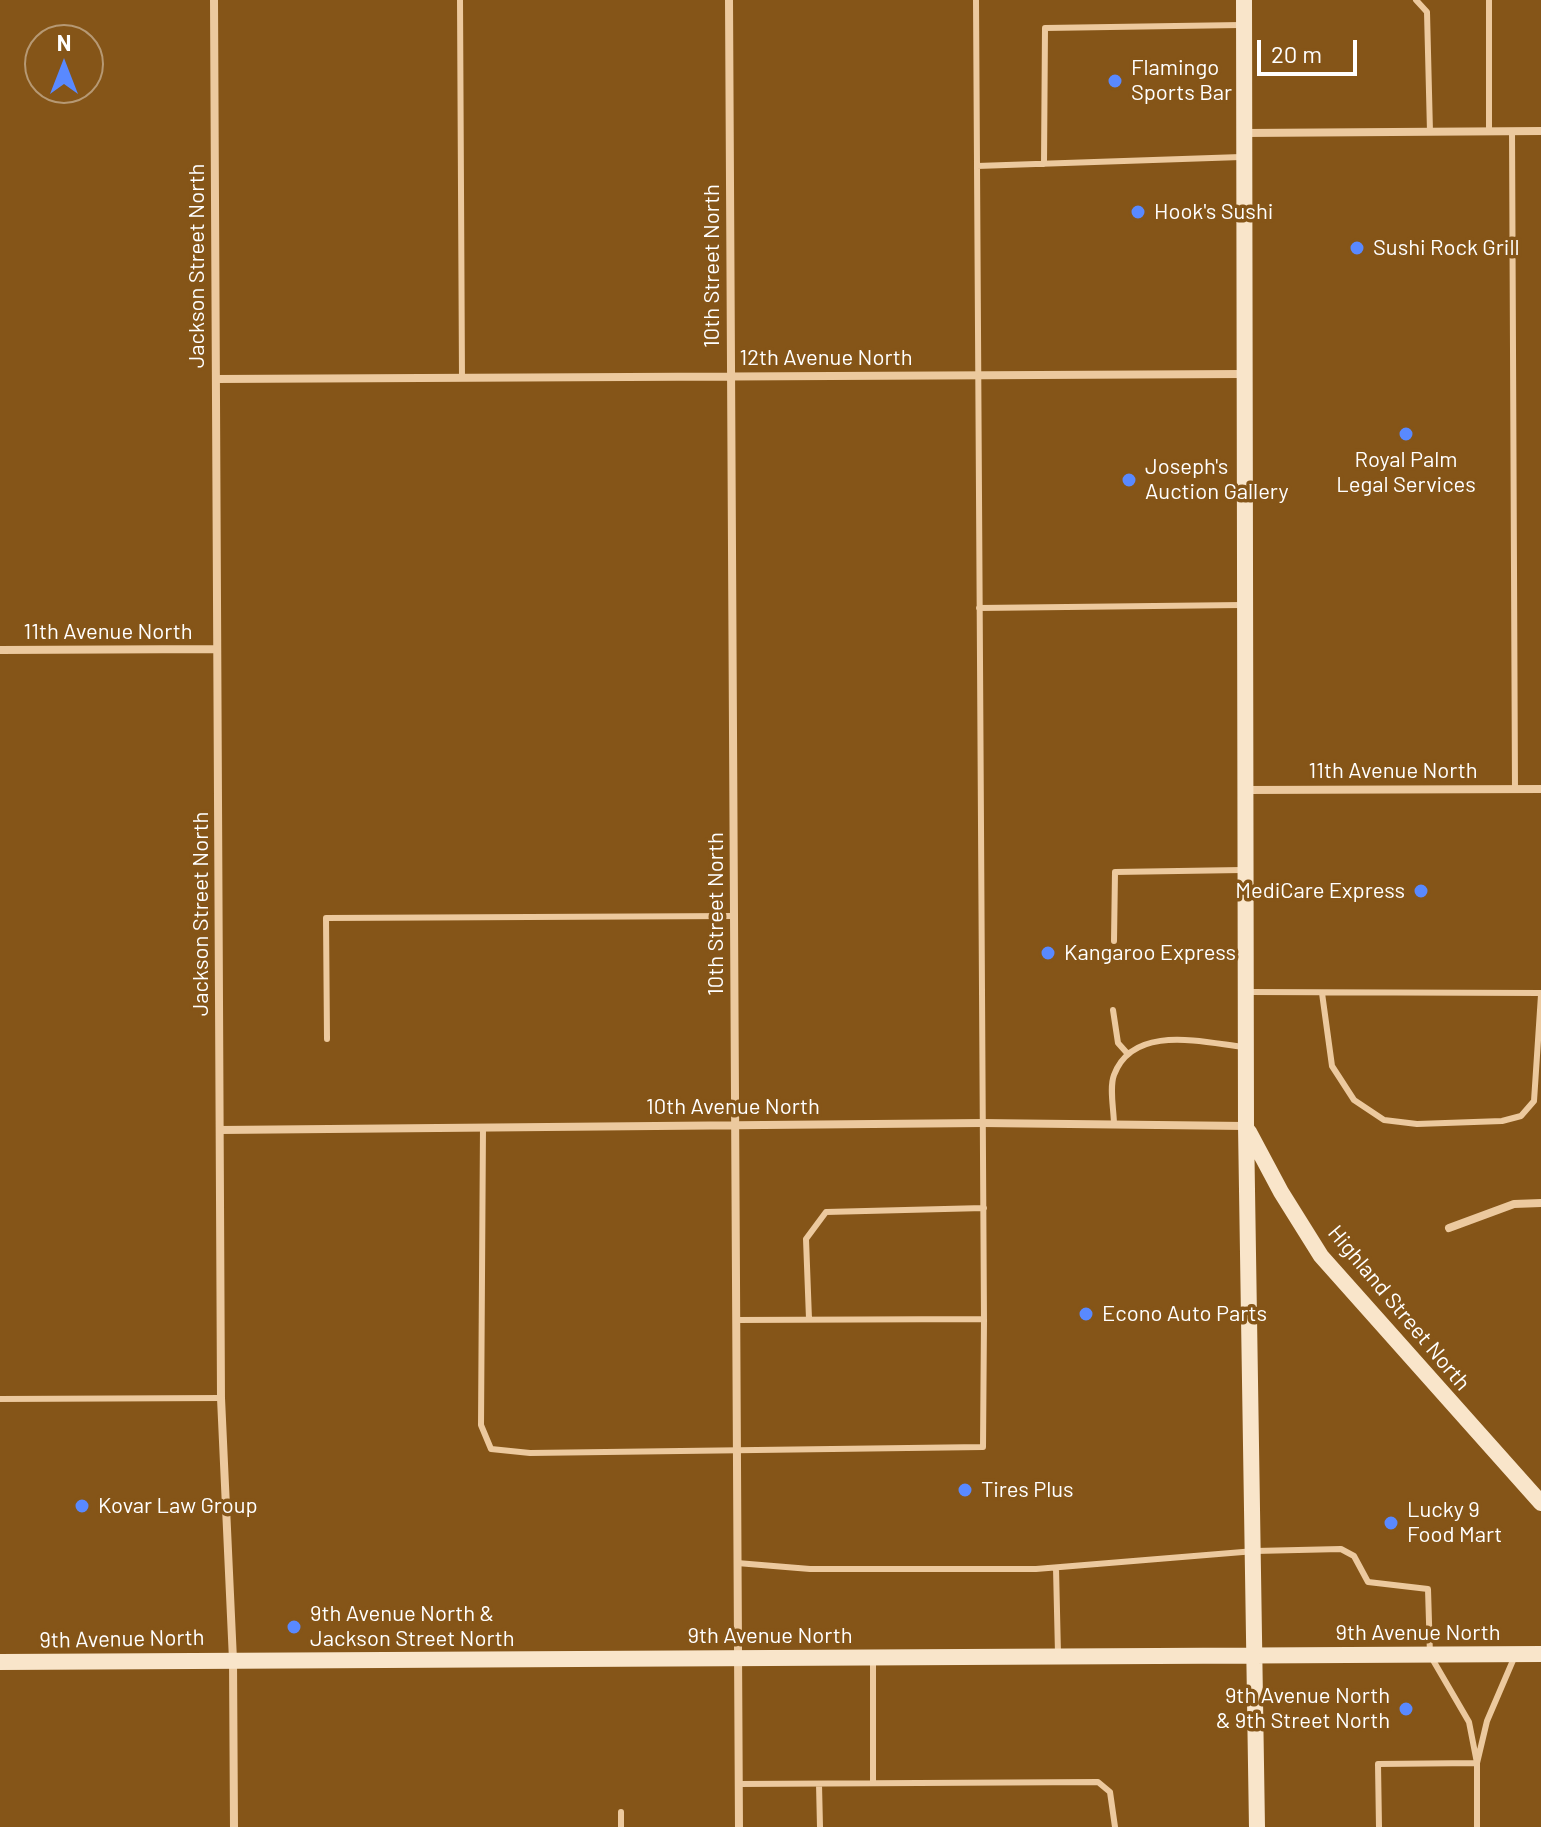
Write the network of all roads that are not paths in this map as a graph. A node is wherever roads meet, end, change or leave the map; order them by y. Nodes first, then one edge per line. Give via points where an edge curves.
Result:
1 (214, 0) edge
2 (460, 0) edge
3 (729, 0) edge
4 (976, 0) edge
5 (1244, 0) edge
6 (1416, 0) edge
7 (1489, 0) edge
8 (1245, 25) junction
9 (1489, 131) junction
10 (1512, 131) junction
11 (1541, 131) edge
12 (1430, 132) junction
13 (1245, 133) junction
14 (1245, 157) junction
15 (1044, 164) junction
16 (977, 166) junction
17 (1245, 374) junction
18 (978, 375) junction
19 (731, 377) junction
20 (462, 378) junction
21 (216, 379) junction
22 (1245, 605) junction
23 (979, 608) junction
24 (217, 649) junction
25 (0, 650) edge
26 (1515, 789) junction
27 (1541, 789) edge
28 (1246, 790) junction
29 (1246, 870) junction
30 (734, 916) junction
31 (1114, 941) dead end
32 (1246, 992) junction
33 (1322, 993) junction
34 (1541, 994) edge
35 (1113, 1010) dead end
36 (327, 1039) dead end
37 (1246, 1047) junction
38 (1127, 1053) junction
39 (982, 1123) junction
40 (735, 1125) junction
41 (1114, 1125) junction
42 (1246, 1126) junction
43 (483, 1127) junction
44 (220, 1130) junction
45 (1541, 1203) edge
46 (984, 1208) junction
47 (1449, 1228) dead end
48 (809, 1319) junction
49 (984, 1319) junction
50 (736, 1320) junction
51 (221, 1398) junction
52 (0, 1399) edge
53 (737, 1451) junction
54 (1541, 1503) edge
55 (1255, 1551) junction
56 (737, 1563) junction
57 (1056, 1568) junction
58 (1515, 1654) junction
59 (1541, 1654) edge
60 (1430, 1655) junction
61 (1256, 1656) junction
62 (1058, 1657) junction
63 (873, 1658) junction
64 (738, 1659) junction
65 (233, 1660) junction
66 (0, 1662) edge
67 (1477, 1763) junction
68 (873, 1783) junction
69 (739, 1784) junction
70 (819, 1784) junction
71 (621, 1812) dead end
72 (234, 1827) edge
73 (621, 1827) edge
74 (739, 1827) edge
75 (820, 1827) edge
76 (1115, 1827) edge
77 (1257, 1827) edge
78 (1379, 1827) edge
79 (1477, 1827) edge

1 - 21 street, Jackson Street North
2 - 20 lane
3 - 19 street, 10th Street North
4 - 16 lane
5 - 8 main road
6 - 12 lane via 1427,12
7 - 9 lane
8 - 13 main road
8 - 15 lane via 1045,28
9 - 10 street
9 - 12 street
10 - 11 street
10 - 26 lane
12 - 13 street
13 - 14 main road
14 - 15 lane
14 - 17 main road
15 - 16 lane
16 - 18 lane
17 - 18 street, 12th Avenue North
17 - 22 main road
18 - 19 street, 12th Avenue North
18 - 23 lane
19 - 20 street, 12th Avenue North
19 - 30 street, 10th Street North
20 - 21 street, 12th Avenue North
21 - 24 street, Jackson Street North
22 - 23 lane
22 - 28 main road
23 - 39 lane
24 - 25 street, 11th Avenue North
24 - 44 street, Jackson Street North
26 - 27 street, 11th Avenue North
26 - 28 street, 11th Avenue North
28 - 29 main road
29 - 31 lane via 1115,872
29 - 32 main road
30 - 36 lane via 326,918
30 - 40 street, 10th Street North
32 - 33 lane
32 - 37 main road
33 - 34 lane
33 - 34 lane via 1332,1066 1354,1100 1384,1120 1417,1124 1521,1116 1534,1101
35 - 38 lane via 1118,1043
37 - 38 lane via 1182,1039 1144,1043
37 - 42 main road
38 - 41 lane via 1113,1077
39 - 40 street, 10th Avenue North
39 - 41 street, 10th Avenue North
39 - 46 lane
40 - 43 street, 10th Avenue North
40 - 50 street, 10th Street North
41 - 42 street, 10th Avenue North
42 - 54 main road, Highland Street North via 1321,1256
42 - 55 main road
43 - 44 street, 10th Avenue North
43 - 53 lane via 481,1425 491,1449
44 - 51 street, Jackson Street North
45 - 47 street via 1514,1204
46 - 48 lane via 826,1212 806,1239
46 - 49 lane
48 - 49 lane
48 - 50 lane
49 - 53 lane via 983,1447
50 - 53 street, 10th Street North
51 - 52 lane
51 - 65 street, Jackson Street North
53 - 56 street, 10th Street North
55 - 57 lane
55 - 60 lane via 1341,1549 1354,1556 1368,1582 1428,1589
55 - 61 main road
56 - 57 lane via 810,1569
56 - 64 street, 10th Street North
57 - 62 lane
58 - 59 main road, 9th Avenue North
58 - 60 main road, 9th Avenue North
58 - 67 lane via 1487,1721
60 - 61 main road, 9th Avenue North
60 - 67 lane via 1469,1722
61 - 62 main road, 9th Avenue North
61 - 77 main road
62 - 63 main road, 9th Avenue North
63 - 64 main road, 9th Avenue North
63 - 68 lane
64 - 65 main road, 9th Avenue North
64 - 69 street, 10th Street North
65 - 66 main road, 9th Avenue North
65 - 72 street, Jackson Street North
67 - 78 lane via 1378,1764
67 - 79 lane
68 - 70 lane
68 - 76 lane via 1098,1782 1110,1792
69 - 70 lane
69 - 74 street, 10th Street North
70 - 75 lane
71 - 73 lane

